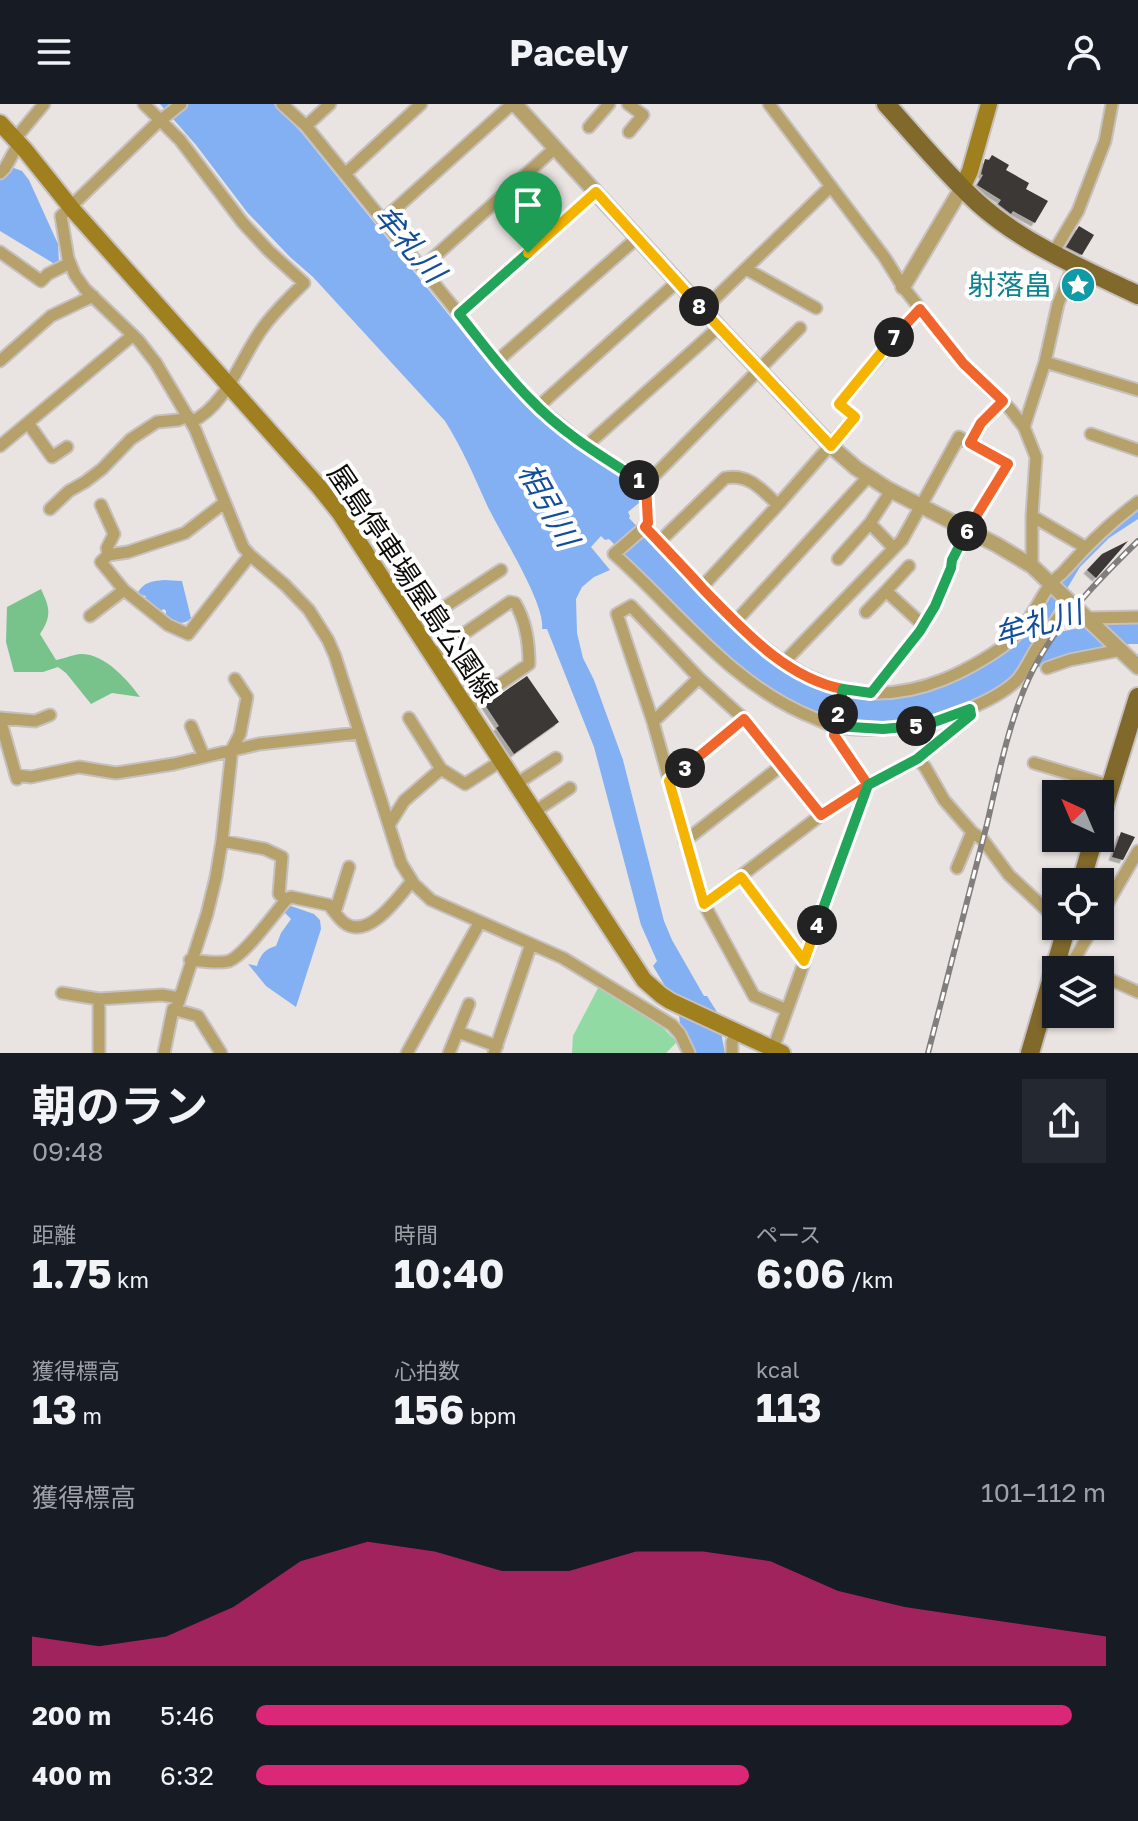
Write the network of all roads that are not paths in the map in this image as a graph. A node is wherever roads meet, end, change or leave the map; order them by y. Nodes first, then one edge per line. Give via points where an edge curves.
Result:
1 (44, 104) edge
2 (144, 104) edge
3 (181, 104) edge
4 (282, 104) edge
5 (330, 104) edge
6 (421, 104) edge
7 (513, 104) edge
8 (609, 104) edge
9 (628, 104) edge
10 (769, 104) edge
11 (886, 104) edge
12 (989, 104) edge
13 (1112, 104) edge
14 (165, 118) junction
15 (0, 123) edge
16 (306, 126) junction
17 (589, 127) dead end
18 (629, 132) dead end
19 (17, 141) junction
20 (555, 148) junction
21 (0, 173) edge
22 (345, 174) junction
23 (831, 186) junction
24 (963, 186) junction
25 (596, 192) junction
26 (70, 207) junction
27 (383, 220) junction
28 (637, 238) junction
29 (0, 252) edge
30 (1053, 253) junction
31 (70, 263) junction
32 (1074, 264) junction
33 (422, 268) junction
34 (746, 269) junction
35 (677, 282) junction
36 (903, 287) junction
37 (1138, 295) edge
38 (93, 296) junction
39 (816, 308) dead end
40 (920, 309) junction
41 (703, 310) junction
42 (459, 314) junction
43 (719, 327) junction
44 (800, 328) dead end
45 (133, 335) junction
46 (0, 361) edge
47 (496, 362) junction
48 (1045, 362) junction
49 (759, 370) junction
50 (229, 385) junction
51 (1138, 390) edge
52 (1003, 401) junction
53 (538, 407) junction
54 (190, 419) junction
55 (28, 423) junction
56 (1024, 427) junction
57 (1091, 434) dead end
58 (970, 443) junction
59 (0, 446) edge
60 (586, 446) junction
61 (831, 446) junction
62 (67, 447) dead end
63 (1138, 450) edge
64 (868, 477) junction
65 (646, 484) junction
66 (891, 491) junction
67 (1138, 502) edge
68 (224, 503) junction
69 (101, 505) dead end
70 (778, 505) junction
71 (920, 507) junction
72 (50, 509) dead end
73 (1032, 516) junction
74 (870, 523) junction
75 (645, 527) junction
76 (967, 530) junction
77 (659, 542) junction
78 (1085, 547) junction
79 (893, 549) junction
80 (108, 555) junction
81 (250, 555) junction
82 (838, 559) dead end
83 (909, 566) dead end
84 (1032, 566) junction
85 (501, 570) dead end
86 (1054, 585) junction
87 (702, 587) junction
88 (124, 590) junction
89 (886, 591) junction
90 (1071, 602) junction
91 (866, 612) dead end
92 (90, 616) dead end
93 (1138, 617) edge
94 (1086, 618) junction
95 (735, 622) junction
96 (923, 625) junction
97 (414, 627) junction
98 (1121, 650) junction
99 (433, 655) junction
100 (784, 662) junction
101 (1138, 667) edge
102 (1047, 668) dead end
103 (699, 678) junction
104 (235, 679) dead end
105 (843, 689) junction
106 (871, 693) junction
107 (1138, 697) edge
108 (467, 707) junction
109 (970, 709) junction
110 (50, 715) dead end
111 (0, 718) edge
112 (409, 718) dead end
113 (744, 719) junction
114 (653, 722) junction
115 (191, 726) dead end
116 (835, 726) junction
117 (359, 733) junction
118 (232, 749) junction
119 (204, 757) junction
120 (556, 758) dead end
121 (917, 759) junction
122 (501, 761) junction
123 (1034, 763) dead end
124 (781, 766) junction
125 (441, 769) junction
126 (1091, 780) edge
127 (1113, 780) edge
128 (669, 781) junction
129 (516, 784) junction
130 (868, 785) junction
131 (570, 788) dead end
132 (534, 812) junction
133 (821, 815) junction
134 (389, 825) junction
135 (972, 832) junction
136 (222, 841) junction
137 (685, 841) junction
138 (1138, 851) edge
139 (349, 867) dead end
140 (957, 868) dead end
141 (741, 877) junction
142 (412, 881) junction
143 (1114, 892) edge
144 (286, 900) junction
145 (704, 904) junction
146 (1042, 906) edge
147 (335, 912) junction
148 (480, 922) junction
149 (1082, 940) edge
150 (531, 944) junction
151 (1068, 956) edge
152 (190, 960) junction
153 (804, 961) junction
154 (1114, 981) edge
155 (1138, 992) edge
156 (62, 993) dead end
157 (660, 994) junction
158 (99, 999) junction
159 (178, 1004) junction
160 (469, 1004) dead end
161 (647, 1009) junction
162 (787, 1010) junction
163 (1042, 1021) edge
164 (731, 1029) junction
165 (458, 1032) junction
166 (495, 1050) edge
167 (778, 1051) edge
168 (99, 1053) edge
169 (164, 1053) edge
170 (221, 1053) edge
171 (407, 1053) edge
172 (449, 1053) edge
173 (689, 1053) edge
174 (732, 1053) edge
175 (1030, 1053) edge

1 - 19 street
2 - 14 street
3 - 14 street
4 - 16 street
5 - 16 street
6 - 22 street
7 - 20 street
7 - 27 street
8 - 17 street
9 - 18 street via 643,115
10 - 23 street
11 - 24 main road
12 - 24 main road
13 - 30 street via 1105,141 1078,211
14 - 26 street
14 - 50 street via 243,223 304,283 262,328
15 - 19 main road, 屋島停車場屋島公園線
16 - 22 street
19 - 21 street
19 - 26 main road, 屋島停車場屋島公園線
20 - 25 street
20 - 33 street
22 - 27 street
23 - 34 street
23 - 36 street
24 - 30 main road via 1003,222
24 - 36 street
25 - 28 street
25 - 42 street
26 - 31 street via 61,216
26 - 50 main road, 屋島停車場屋島公園線
27 - 33 street
28 - 35 street
28 - 47 street
29 - 31 street via 41,281
30 - 32 main road
31 - 38 street
32 - 37 main road
32 - 48 street
33 - 42 street
34 - 39 street
34 - 41 street
35 - 41 street
35 - 53 street
36 - 40 street
38 - 45 street
38 - 46 street via 51,316
40 - 52 street via 963,363
40 - 61 street via 839,404 855,417
41 - 43 street
42 - 47 street
43 - 49 street
43 - 60 street
44 - 49 street
45 - 54 street
45 - 55 street
47 - 53 street
48 - 51 street
48 - 56 street
49 - 61 street
49 - 65 street
50 - 54 street via 199,418
50 - 97 main road, 屋島停車場屋島公園線 via 335,506
52 - 56 street
52 - 58 street
53 - 60 street
54 - 68 street
54 - 72 street via 157,422
55 - 59 street
55 - 62 street via 52,457
56 - 73 street via 1036,457
57 - 63 street
58 - 71 street via 959,437
58 - 76 street via 1008,464
60 - 65 street
61 - 64 street
61 - 70 street
64 - 66 street
64 - 95 street
65 - 75 street
66 - 71 street
66 - 74 street
67 - 78 street
68 - 80 street via 185,533
68 - 81 street
69 - 80 street via 114,534
70 - 77 street via 744,477 725,478
70 - 87 street
71 - 76 street
71 - 79 street
73 - 78 street
73 - 84 street
74 - 79 street
74 - 82 street
75 - 77 street
75 - 116 street via 614,554 746,680 788,707
76 - 84 street
76 - 96 street
77 - 87 street
78 - 86 street
79 - 100 street
80 - 88 street via 101,562
81 - 88 street via 188,634
81 - 117 street via 292,591 319,625 335,656
83 - 89 street
84 - 86 street
85 - 97 street
86 - 90 street
86 - 106 street via 1018,634 979,662 921,689
87 - 95 street
88 - 92 street
89 - 91 street
89 - 96 street
90 - 94 street
90 - 109 street via 1016,681
93 - 94 street
94 - 98 street
95 - 100 street
96 - 106 street
97 - 99 main road, 屋島停車場屋島公園線
98 - 101 street
98 - 102 street
99 - 108 main road, 屋島停車場屋島公園線
99 - 108 street via 515,603 522,615 529,664
100 - 105 street
103 - 113 street
103 - 114 street
103 - 114 street via 631,606 617,614
104 - 118 street via 247,697
105 - 106 street
105 - 116 street
107 - 127 main road
108 - 122 main road, 屋島停車場屋島公園線
109 - 116 street via 904,728
109 - 121 street via 971,715
110 - 111 street via 35,721
111 - 119 street via 17,777 79,767 116,773
112 - 125 street
113 - 124 street
113 - 128 street
114 - 128 street
115 - 119 street
116 - 130 street via 834,735
117 - 118 street
117 - 134 street
118 - 119 street
118 - 136 street
120 - 129 street
121 - 130 street
121 - 135 street
122 - 125 street via 465,784
122 - 129 main road, 屋島停車場屋島公園線
123 - 126 street
124 - 133 street
124 - 137 street
125 - 134 street via 404,801
128 - 137 street
129 - 132 main road, 屋島停車場屋島公園線
130 - 133 street
130 - 153 street
131 - 132 street
132 - 157 main road, 屋島停車場屋島公園線 via 638,971
133 - 141 street
134 - 142 street
135 - 140 street
135 - 146 street
136 - 144 street via 282,857 279,894
136 - 152 street via 207,914
137 - 145 street
138 - 143 street
139 - 147 street
141 - 145 street
141 - 153 street
142 - 147 street via 372,923 352,927
142 - 148 street via 431,900
144 - 147 street via 312,900
144 - 152 street via 235,958
145 - 162 street via 754,996
148 - 150 street
148 - 171 street
149 - 151 street
150 - 161 street
150 - 166 street
152 - 159 street
153 - 162 street
154 - 155 street
156 - 158 street
157 - 161 street
157 - 164 main road, 屋島停車場屋島公園線
158 - 159 street via 162,995
158 - 168 street
159 - 169 street
159 - 170 street via 198,1016
160 - 165 street
161 - 173 street via 672,1025
162 - 167 street
163 - 175 main road
164 - 167 main road, 屋島停車場屋島公園線
164 - 174 street
165 - 166 street
165 - 172 street

